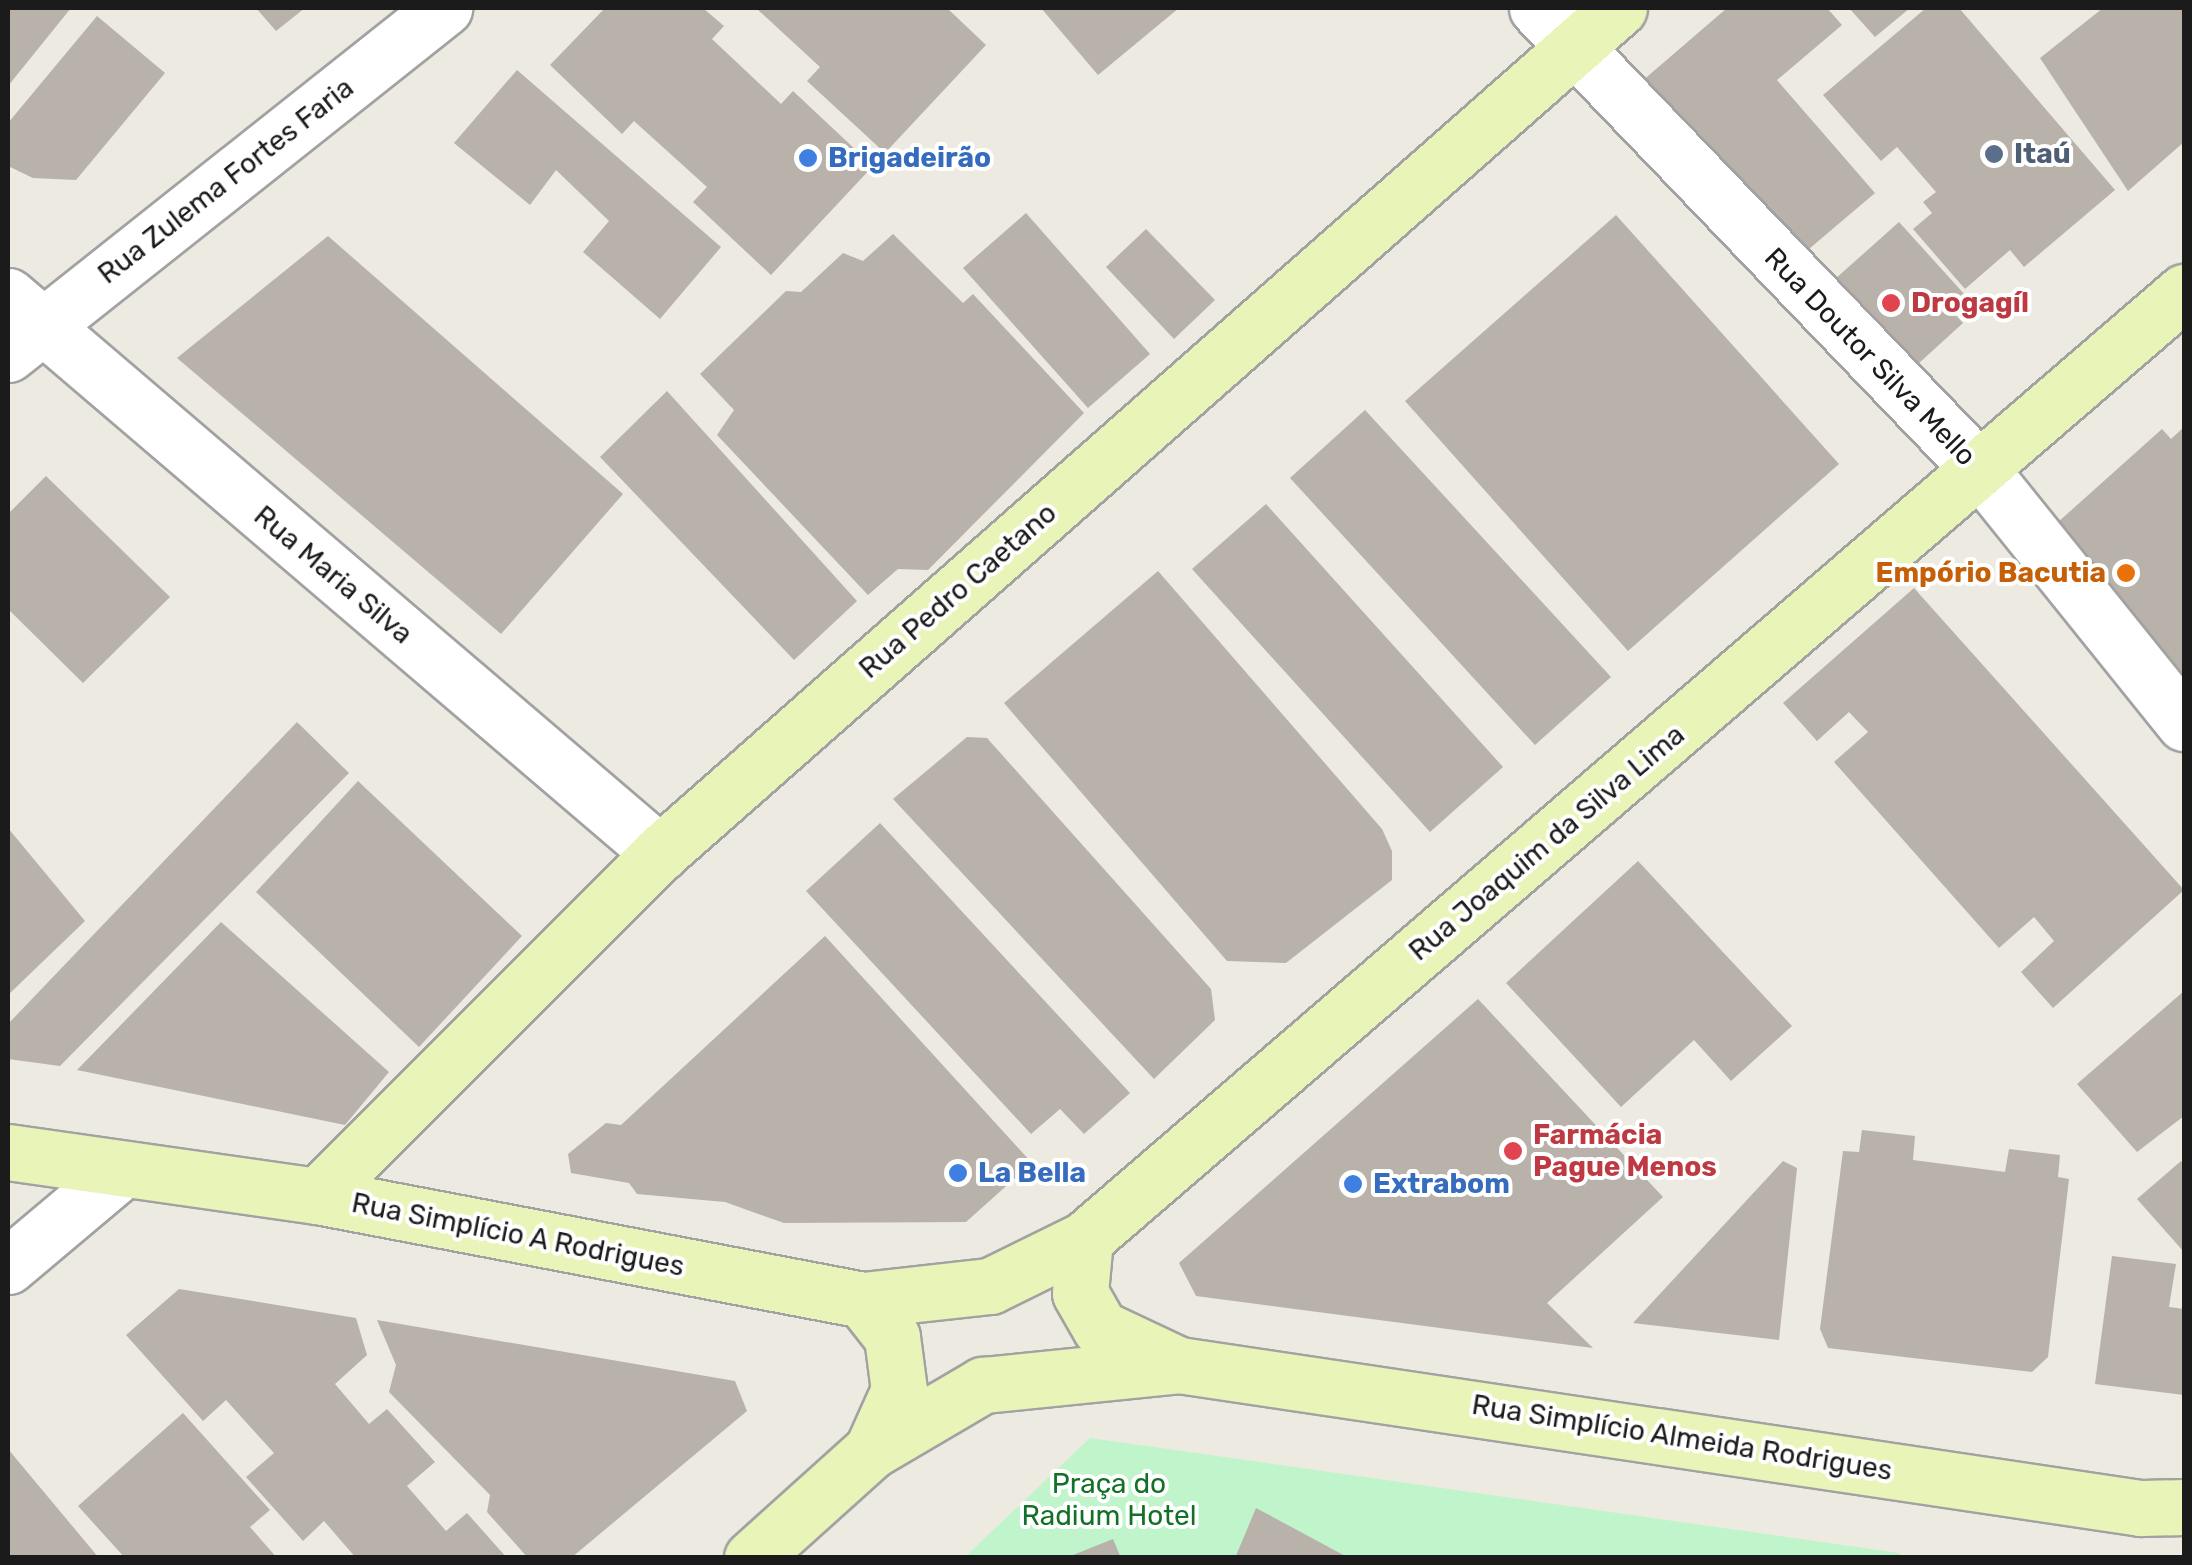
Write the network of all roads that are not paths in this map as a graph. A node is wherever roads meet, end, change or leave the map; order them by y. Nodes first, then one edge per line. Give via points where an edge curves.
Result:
1 (444, 8) edge
2 (1537, 8) edge
3 (1619, 8) edge
4 (1575, 48) junction
5 (2184, 292) edge
6 (19, 326) edge
7 (1983, 473) junction
8 (2184, 724) edge
9 (660, 853) junction
10 (8, 1152) edge
11 (121, 1171) junction
12 (318, 1196) junction
13 (1085, 1239) junction
14 (8, 1266) edge
15 (863, 1300) junction
16 (1179, 1365) junction
17 (872, 1450) junction
18 (2184, 1507) edge
19 (752, 1558) edge

1 - 6 street, Rua Zulema Fortes Faria
2 - 4 street, Rua Doutor Silva Mello
3 - 4 street, Rua Pedro Caetano
4 - 7 street, Rua Doutor Silva Mello
4 - 9 street, Rua Pedro Caetano
5 - 7 street, Rua Joaquim da Silva Lima
6 - 9 street, Rua Maria Silva
7 - 8 street, Rua Doutor Silva Mello
7 - 13 street, Rua Joaquim da Silva Lima
9 - 12 street, Rua Pedro Caetano
10 - 11 street, Rua Simplício A Rodrigues
11 - 12 street, Rua Simplício A Rodrigues
11 - 14 street
12 - 15 street, Rua Simplício A Rodrigues
13 - 15 street, Rua Joaquim da Silva Lima via 990,1286
13 - 16 street via 1080,1293 1100,1328
15 - 17 street via 892,1337 899,1390
16 - 17 street via 984,1385
16 - 18 street, Rua Simplício Almeida Rodrigues via 2141,1508
17 - 19 street

